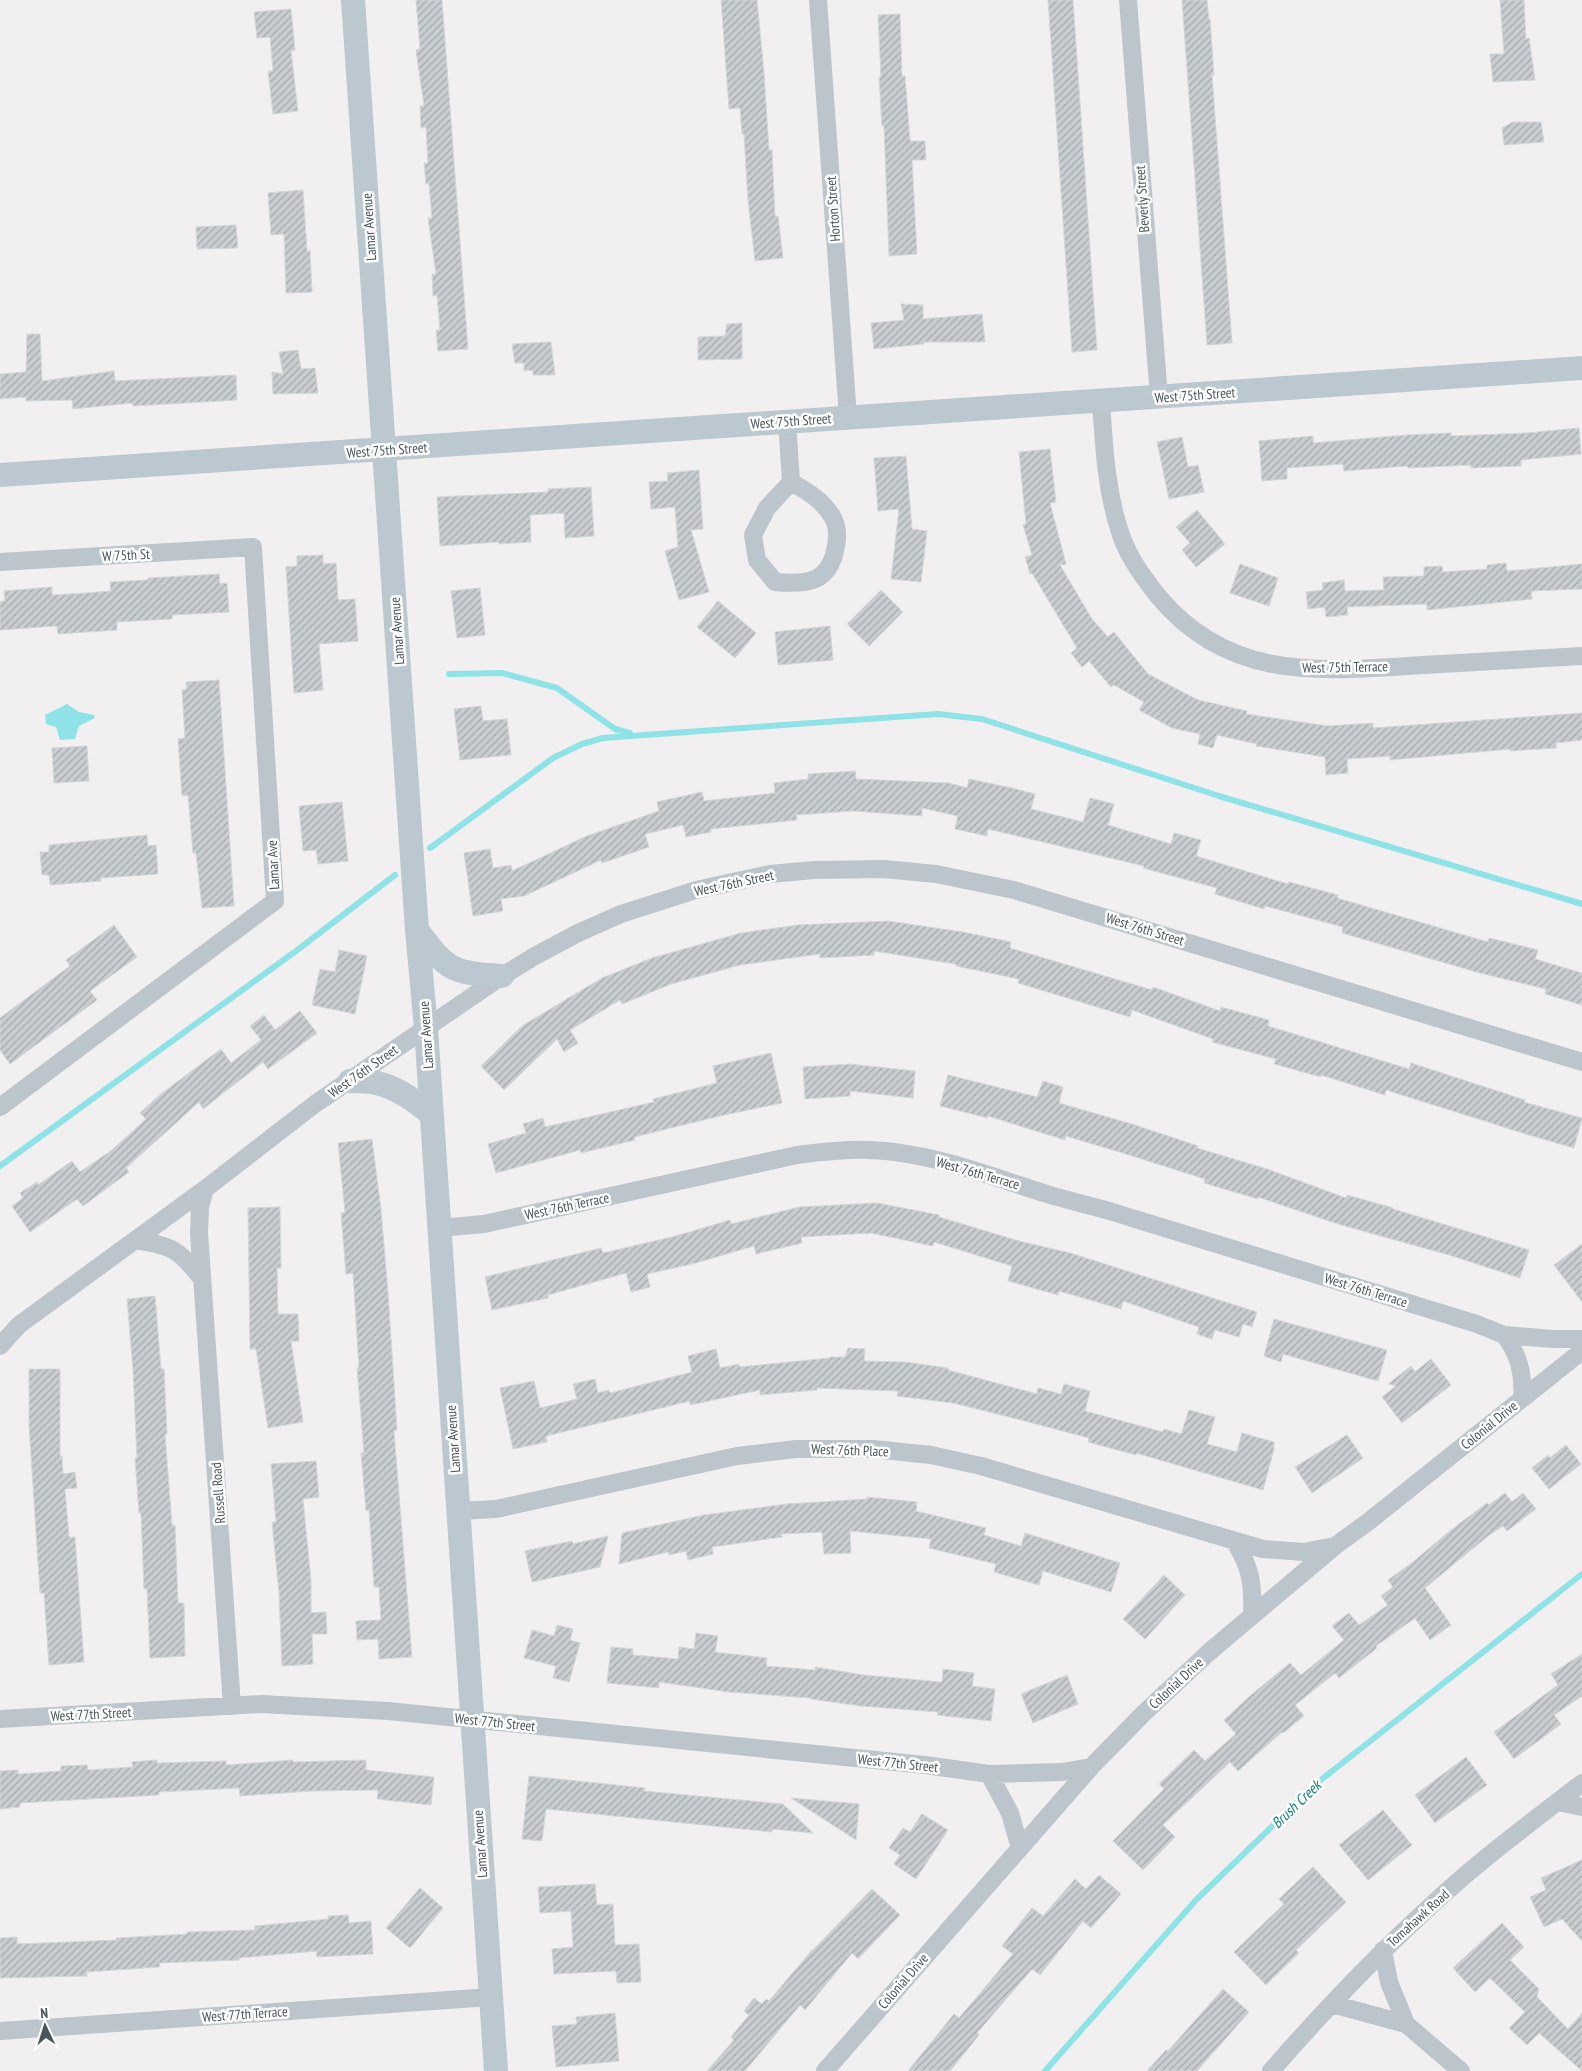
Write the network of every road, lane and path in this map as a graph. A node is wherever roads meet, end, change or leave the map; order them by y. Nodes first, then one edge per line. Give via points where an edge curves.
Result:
1 (352, 0) edge
2 (818, 0) edge
3 (1128, 0) edge
4 (1582, 368) edge
5 (1158, 397) junction
6 (1101, 401) junction
7 (848, 417) junction
8 (787, 421) junction
9 (385, 450) junction
10 (0, 475) edge
11 (791, 482) junction
12 (252, 547) joint
13 (0, 562) edge
14 (1582, 656) edge
15 (417, 930) junction
16 (502, 976) junction
17 (426, 1028) junction
18 (1582, 1062) edge
19 (350, 1080) junction
20 (0, 1107) edge
21 (431, 1114) junction
22 (205, 1189) junction
23 (439, 1228) junction
24 (135, 1240) junction
25 (202, 1280) junction
26 (1504, 1335) junction
27 (1582, 1339) edge
28 (0, 1346) edge
29 (1582, 1351) edge
30 (1522, 1399) junction
31 (458, 1511) junction
32 (1235, 1542) junction
33 (1335, 1546) junction
34 (1252, 1616) junction
35 (232, 1706) junction
36 (1, 1715) edge
37 (472, 1720) junction
38 (1091, 1767) junction
39 (989, 1774) junction
40 (1582, 1783) edge
41 (1558, 1802) junction
42 (1582, 1807) edge
43 (1020, 1848) junction
44 (1383, 1950) junction
45 (491, 1997) junction
46 (1332, 2004) junction
47 (1406, 2024) junction
48 (0, 2031) edge
49 (496, 2071) edge
50 (825, 2071) edge
51 (1271, 2071) edge
52 (1462, 2071) edge

1 - 9 street, Lamar Avenue
2 - 7 street, Horton Street
3 - 5 street, Beverly Street
4 - 5 street, West 75th Street
5 - 6 street, West 75th Street
6 - 7 street, West 75th Street
6 - 14 street, West 75th Terrace via 1107,475 1114,512 1133,561 1172,612 1225,649 1277,666 1330,670
7 - 8 street, West 75th Street
8 - 9 street, West 75th Street
8 - 11 street
9 - 10 street, West 75th Street
9 - 15 street, Lamar Avenue
11 - 11 street via 767,508 753,535 757,560 775,582 799,584 822,576 834,559 838,535 833,517 814,496
12 - 13 street, W 75th St
12 - 20 street, Lamar Ave via 275,901
15 - 16 street via 440,959 454,968 470,974
15 - 17 street, Lamar Avenue
16 - 17 street, West 76th Street
16 - 18 street, West 76th Street via 578,933 621,914 696,890 770,874 884,869 936,874 1014,890
17 - 19 street, West 76th Street
17 - 21 street, Lamar Avenue
19 - 21 street via 377,1082 398,1090
19 - 22 street, West 76th Street
21 - 23 street, Lamar Avenue
22 - 24 street, West 76th Street
22 - 25 street, Russell Road via 200,1207 199,1233
23 - 26 street, West 76th Terrace via 484,1224 797,1154 849,1150 890,1152 940,1160
23 - 31 street, Lamar Avenue
24 - 25 street via 160,1243 176,1251
24 - 28 street, West 76th Street via 19,1325
25 - 35 street, Russell Road
26 - 27 street, West 76th Terrace
26 - 30 street via 1519,1361 1523,1378
29 - 30 street, Colonial Drive
30 - 33 street, Colonial Drive
31 - 32 street, West 76th Place via 496,1509 737,1456 796,1449 873,1449 932,1455 981,1466
31 - 37 street, Lamar Avenue
32 - 33 street, West 76th Place via 1285,1552
32 - 34 street via 1251,1576
33 - 34 street, Colonial Drive
34 - 38 street, Colonial Drive via 1194,1666
35 - 36 street, West 77th Street
35 - 37 street, West 77th Street via 315,1706
37 - 39 street, West 77th Street
37 - 45 street, Lamar Avenue
38 - 39 street, West 77th Street via 1055,1772
38 - 43 street, Colonial Drive
39 - 43 street via 1010,1813
40 - 41 street, Tomahawk Road
41 - 42 street
41 - 44 street, Tomahawk Road via 1464,1876
43 - 50 street, Colonial Drive
44 - 46 street, Tomahawk Road
44 - 47 street via 1389,1982
45 - 48 street, West 77th Terrace
45 - 49 street, Lamar Avenue
46 - 47 street
46 - 51 street, Tomahawk Road
47 - 52 street

